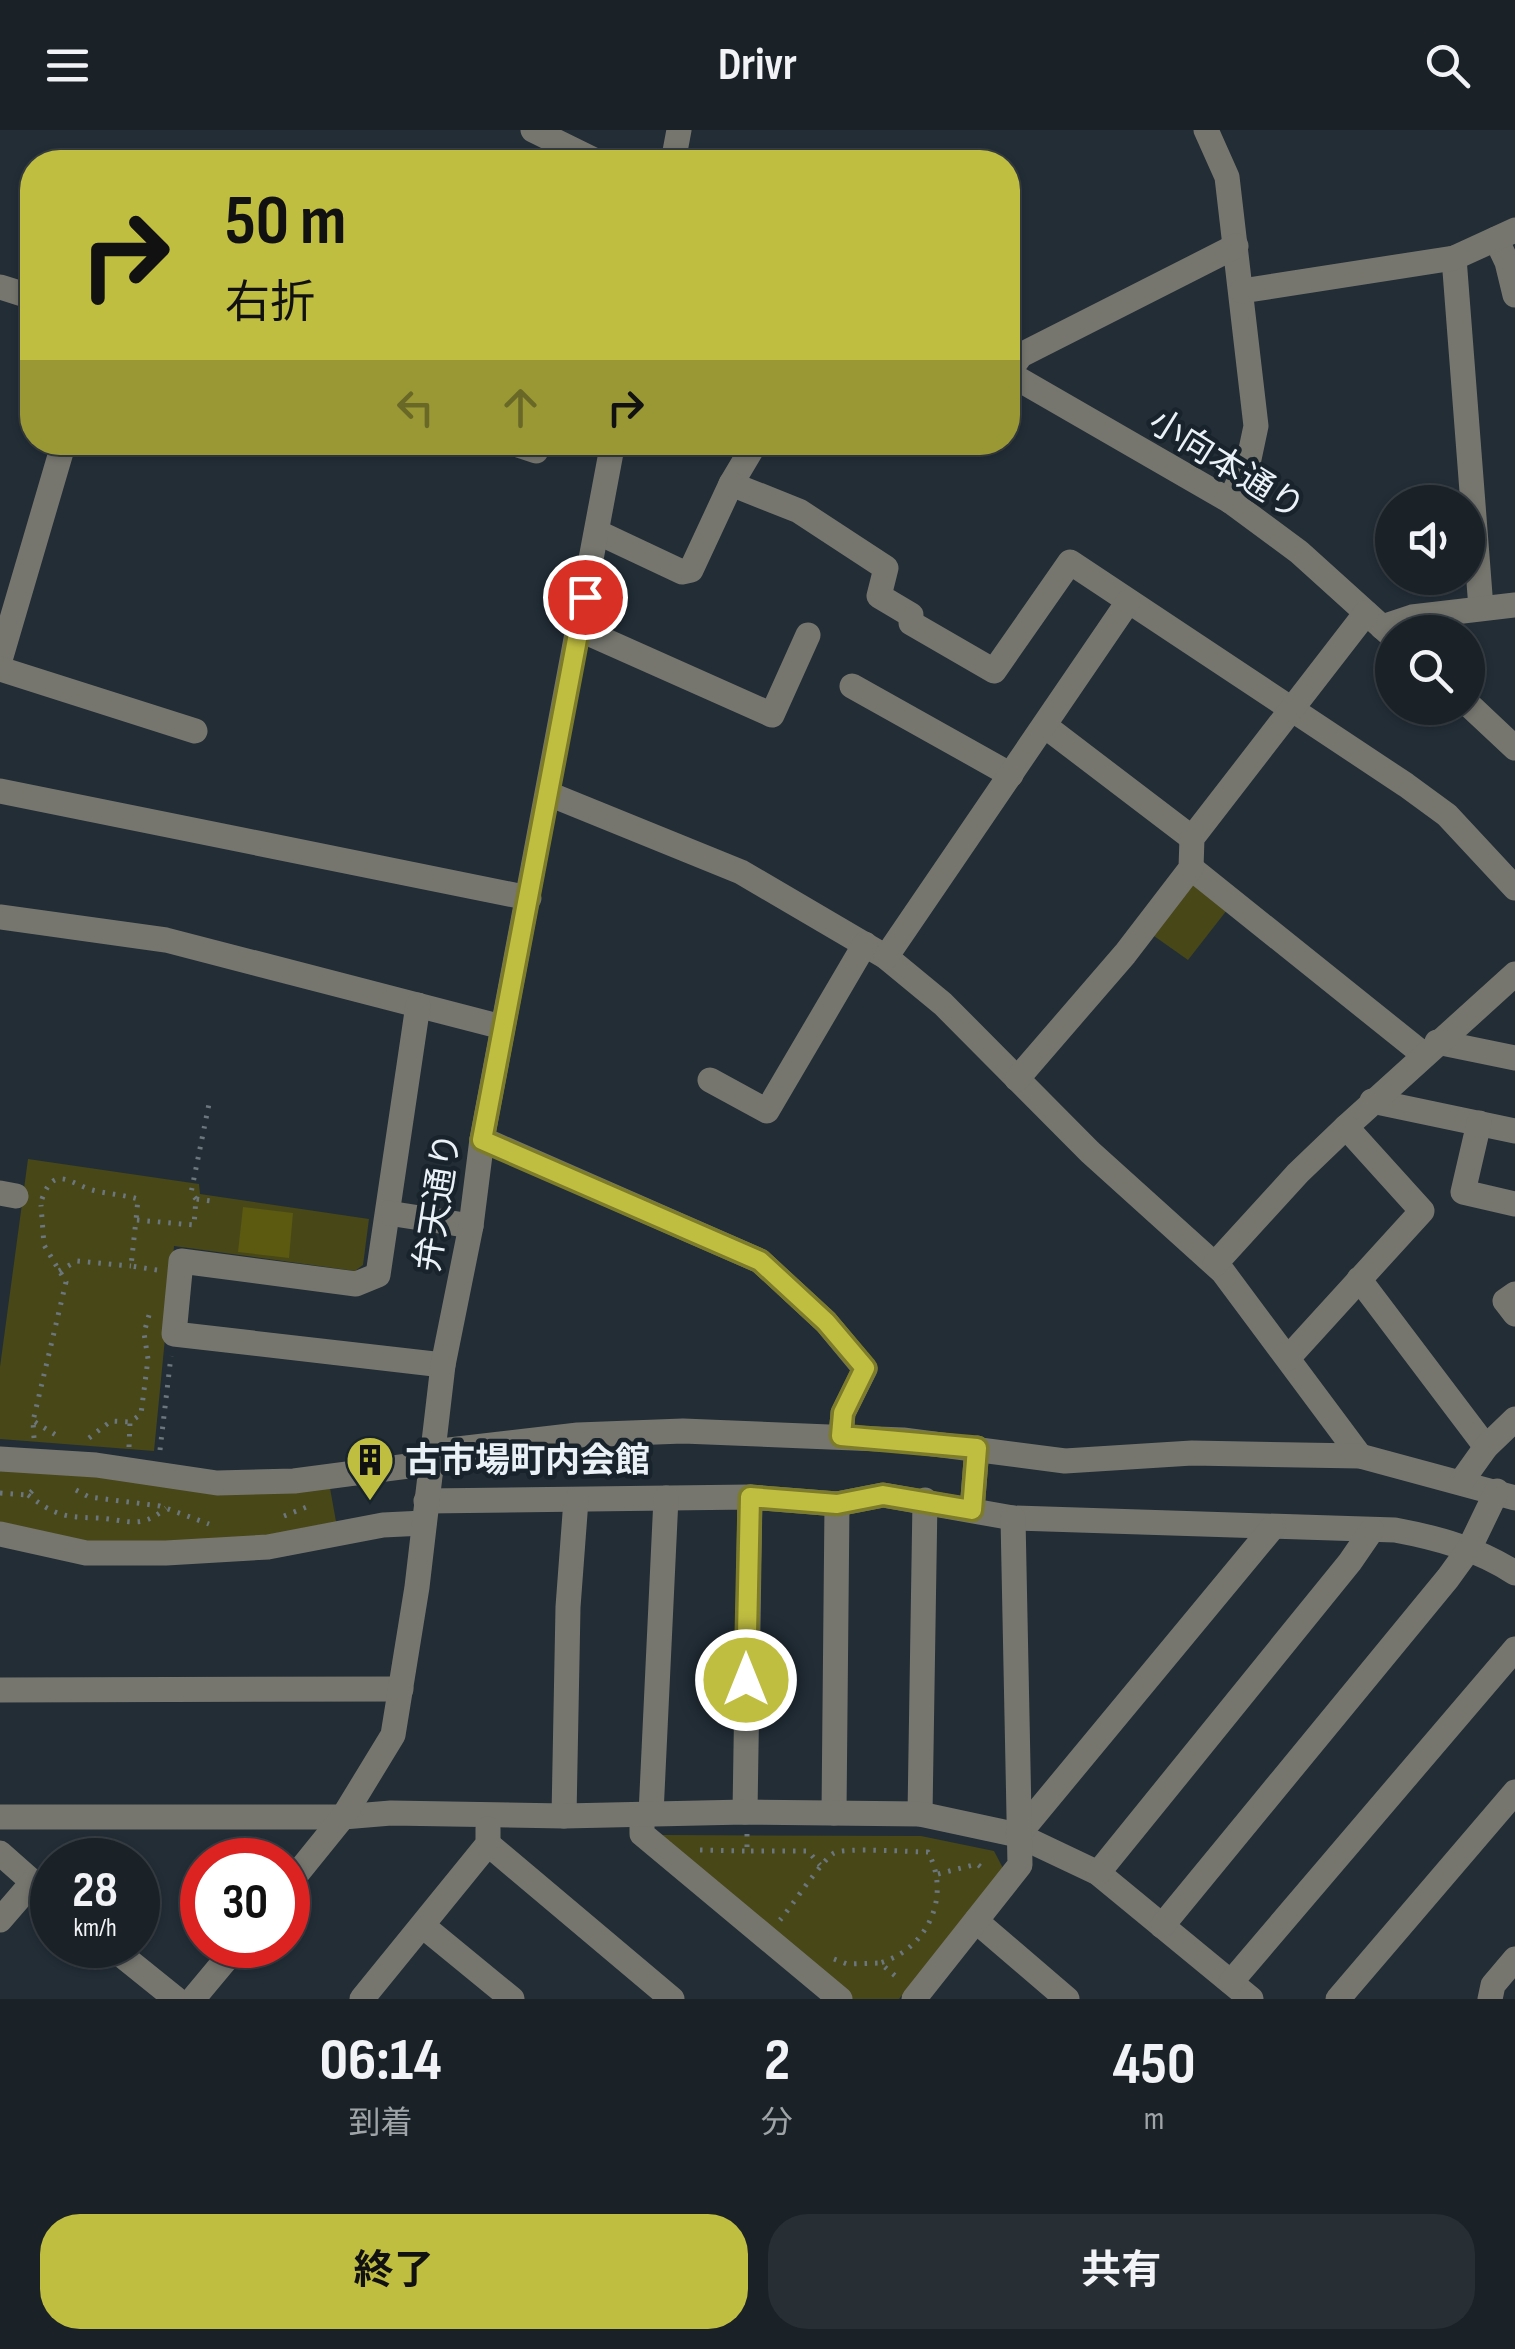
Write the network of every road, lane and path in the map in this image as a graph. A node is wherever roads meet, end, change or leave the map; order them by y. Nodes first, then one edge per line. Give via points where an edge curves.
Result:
1 (533, 130) edge
2 (1206, 130) edge
3 (574, 150) edge
4 (1505, 235) edge
5 (1236, 246) junction
6 (1454, 258) junction
7 (1242, 291) junction
8 (1515, 294) edge
9 (1020, 354) edge
10 (1020, 380) edge
11 (60, 455) edge
12 (611, 455) edge
13 (748, 455) edge
14 (731, 484) junction
15 (1230, 501) junction
16 (596, 532) junction
17 (1128, 602) junction
18 (1515, 605) edge
19 (1481, 608) junction
20 (1427, 615) edge
21 (1375, 621) edge
22 (579, 629) junction
23 (1375, 631) edge
24 (808, 635) dead end
25 (0, 660) edge
26 (0, 670) edge
27 (852, 686) dead end
28 (1291, 708) junction
29 (1485, 720) edge
30 (1045, 726) junction
31 (195, 731) dead end
32 (1515, 748) edge
33 (1011, 775) junction
34 (0, 791) edge
35 (549, 794) junction
36 (1192, 838) junction
37 (1191, 868) junction
38 (1515, 888) edge
39 (529, 898) junction
40 (0, 916) edge
41 (876, 951) junction
42 (1511, 982) edge
43 (418, 1005) junction
44 (502, 1028) junction
45 (1430, 1048) junction
46 (1515, 1058) edge
47 (1017, 1078) junction
48 (710, 1080) dead end
49 (210, 1098) dead end
50 (1372, 1101) junction
51 (208, 1107) junction
52 (216, 1108) dead end
53 (1480, 1123) junction
54 (1346, 1126) junction
55 (1515, 1130) edge
56 (482, 1140) junction
57 (198, 1160) junction
58 (208, 1162) dead end
59 (19, 1197) edge
60 (385, 1197) junction
61 (196, 1199) dead end
62 (1515, 1204) edge
63 (136, 1220) dead end
64 (471, 1226) junction
65 (1216, 1264) junction
66 (130, 1266) dead end
67 (59, 1272) junction
68 (1360, 1279) junction
69 (1515, 1294) edge
70 (1515, 1314) edge
71 (174, 1334) junction
72 (1288, 1358) junction
73 (443, 1365) junction
74 (1515, 1420) edge
75 (34, 1421) junction
76 (130, 1422) dead end
77 (841, 1436) junction
78 (63, 1438) dead end
79 (78, 1440) dead end
80 (34, 1446) dead end
81 (1486, 1447) junction
82 (977, 1448) junction
83 (1360, 1456) junction
84 (432, 1458) junction
85 (0, 1459) edge
86 (157, 1475) junction
87 (320, 1478) junction
88 (1461, 1482) junction
89 (49, 1484) dead end
90 (68, 1487) dead end
91 (0, 1494) edge
92 (1506, 1494) edge
93 (28, 1495) junction
94 (750, 1497) junction
95 (666, 1498) junction
96 (576, 1500) junction
97 (926, 1500) junction
98 (837, 1504) junction
99 (308, 1506) junction
100 (166, 1508) junction
101 (972, 1510) junction
102 (425, 1512) junction
103 (280, 1518) dead end
104 (1013, 1518) junction
105 (218, 1526) dead end
106 (1273, 1528) junction
107 (1372, 1530) junction
108 (0, 1534) edge
109 (326, 1536) junction
110 (1469, 1549) junction
111 (1515, 1573) edge
112 (1515, 1649) edge
113 (400, 1688) junction
114 (0, 1690) edge
115 (1515, 1792) edge
116 (834, 1813) junction
117 (489, 1814) junction
118 (647, 1814) junction
119 (920, 1814) junction
120 (564, 1816) junction
121 (0, 1817) edge
122 (343, 1817) junction
123 (746, 1820) junction
124 (1018, 1835) junction
125 (488, 1844) junction
126 (697, 1850) dead end
127 (746, 1851) junction
128 (0, 1852) edge
129 (310, 1858) edge
130 (820, 1866) junction
131 (1098, 1872) junction
132 (938, 1874) junction
133 (30, 1880) edge
134 (30, 1884) edge
135 (1005, 1884) junction
136 (787, 1913) junction
137 (0, 1920) edge
138 (976, 1921) junction
139 (793, 1923) dead end
140 (423, 1926) junction
141 (1162, 1926) junction
142 (766, 1938) junction
143 (827, 1956) dead end
144 (1515, 1959) edge
145 (880, 1963) junction
146 (138, 1968) edge
147 (219, 1968) edge
148 (1241, 1991) edge
149 (916, 1996) edge
150 (176, 1999) edge
151 (193, 1999) edge
152 (362, 1999) edge
153 (512, 1999) edge
154 (672, 1999) edge
155 (840, 1999) edge
156 (1067, 1999) edge
157 (1338, 1999) edge
158 (1490, 1999) edge

1 - 3 street
2 - 5 street via 1227,177
4 - 6 street
4 - 8 street
5 - 7 street
5 - 9 street
6 - 7 street
6 - 19 street
7 - 15 street via 1256,426
10 - 15 street, 小向本通り
11 - 25 street
12 - 16 street, 弁天通り
13 - 14 street
14 - 16 street via 691,570 682,572
14 - 17 street via 799,511 886,568 879,596 911,615 910,623 994,672 1070,562
15 - 21 street, 小向本通り
16 - 22 street, 弁天通り
17 - 28 street
17 - 30 street
18 - 19 street
19 - 20 street
22 - 24 street via 772,715
22 - 35 street, 弁天通り
23 - 28 street
26 - 31 street
27 - 33 street
28 - 36 street
28 - 38 street via 1446,815
29 - 32 street
30 - 33 street
30 - 36 street
33 - 41 street
34 - 39 street
35 - 39 street, 弁天通り
35 - 41 street via 741,872
36 - 37 street
37 - 45 street
37 - 47 street
39 - 44 street, 弁天通り
40 - 43 street via 166,940
41 - 47 street via 943,1004
41 - 48 street via 766,1111
42 - 45 street
43 - 44 street
43 - 60 street
44 - 56 street, 弁天通り
45 - 46 street
45 - 50 street
47 - 65 street
49 - 51 path
50 - 53 street
50 - 54 street
51 - 52 path
51 - 57 path
53 - 55 street
53 - 62 street via 1463,1192
54 - 65 street via 1245,1224
54 - 68 street via 1422,1210
56 - 64 street, 弁天通り
56 - 77 street via 760,1261 865,1368 843,1413
57 - 58 path
57 - 61 path via 191,1194
59 - 63 path via 70,1178 138,1199
59 - 67 path via 40,1214 44,1245
60 - 64 street
60 - 71 street via 378,1275 356,1284 182,1261
64 - 73 street, 弁天通り
65 - 72 street
66 - 67 path via 76,1262
67 - 75 path via 66,1282
68 - 72 street
68 - 81 street
69 - 70 street via 1505,1301
71 - 73 street
71 - 86 path
72 - 83 street
73 - 84 street, 弁天通り
74 - 81 street
75 - 78 path
75 - 80 path
76 - 79 path via 111,1422
77 - 82 street
77 - 84 street via 578,1435
81 - 88 street
82 - 83 street via 1065,1461 1192,1453
82 - 101 street
83 - 88 street
84 - 87 street
84 - 102 street, 弁天通り
85 - 86 street
86 - 87 street via 217,1483
87 - 99 path
88 - 92 street
89 - 93 path
90 - 100 path via 89,1497
91 - 93 path
92 - 110 street
93 - 100 path via 83,1520 140,1523
94 - 95 street
94 - 98 street
94 - 123 street
95 - 96 street
95 - 118 street
96 - 102 street
96 - 120 street
97 - 98 street via 883,1495
97 - 101 street
97 - 119 street
98 - 116 street
99 - 103 path
99 - 109 path via 322,1516
100 - 105 path
101 - 104 street
102 - 109 street
102 - 113 street, 弁天通り
104 - 106 street
104 - 124 street
106 - 107 street
106 - 124 street
107 - 110 street
107 - 131 street
108 - 109 street via 86,1552 268,1547
110 - 111 street
110 - 141 street
112 - 148 street
113 - 114 street
113 - 122 street, 弁天通り via 393,1735
115 - 157 street
116 - 119 street
116 - 123 street
117 - 120 street
117 - 122 street
117 - 125 street
118 - 120 street
118 - 123 street
118 - 142 street via 642,1834
119 - 124 street
121 - 122 street
122 - 129 street, 弁天通り
123 - 127 path
124 - 131 street
124 - 135 street via 1020,1865
125 - 140 street
125 - 154 street
126 - 127 path
127 - 130 path via 808,1851
128 - 133 street
130 - 132 path via 837,1851 928,1852
130 - 136 path
131 - 141 street
132 - 135 path via 976,1864
132 - 145 path via 938,1900 920,1937 908,1951
134 - 137 street
135 - 138 street
136 - 139 path
136 - 142 path
138 - 149 street
138 - 156 street
140 - 152 street
140 - 153 street
141 - 148 street
142 - 155 street
143 - 145 path via 847,1964
144 - 158 street via 1492,1985
145 - 149 path
146 - 150 street
147 - 151 street

